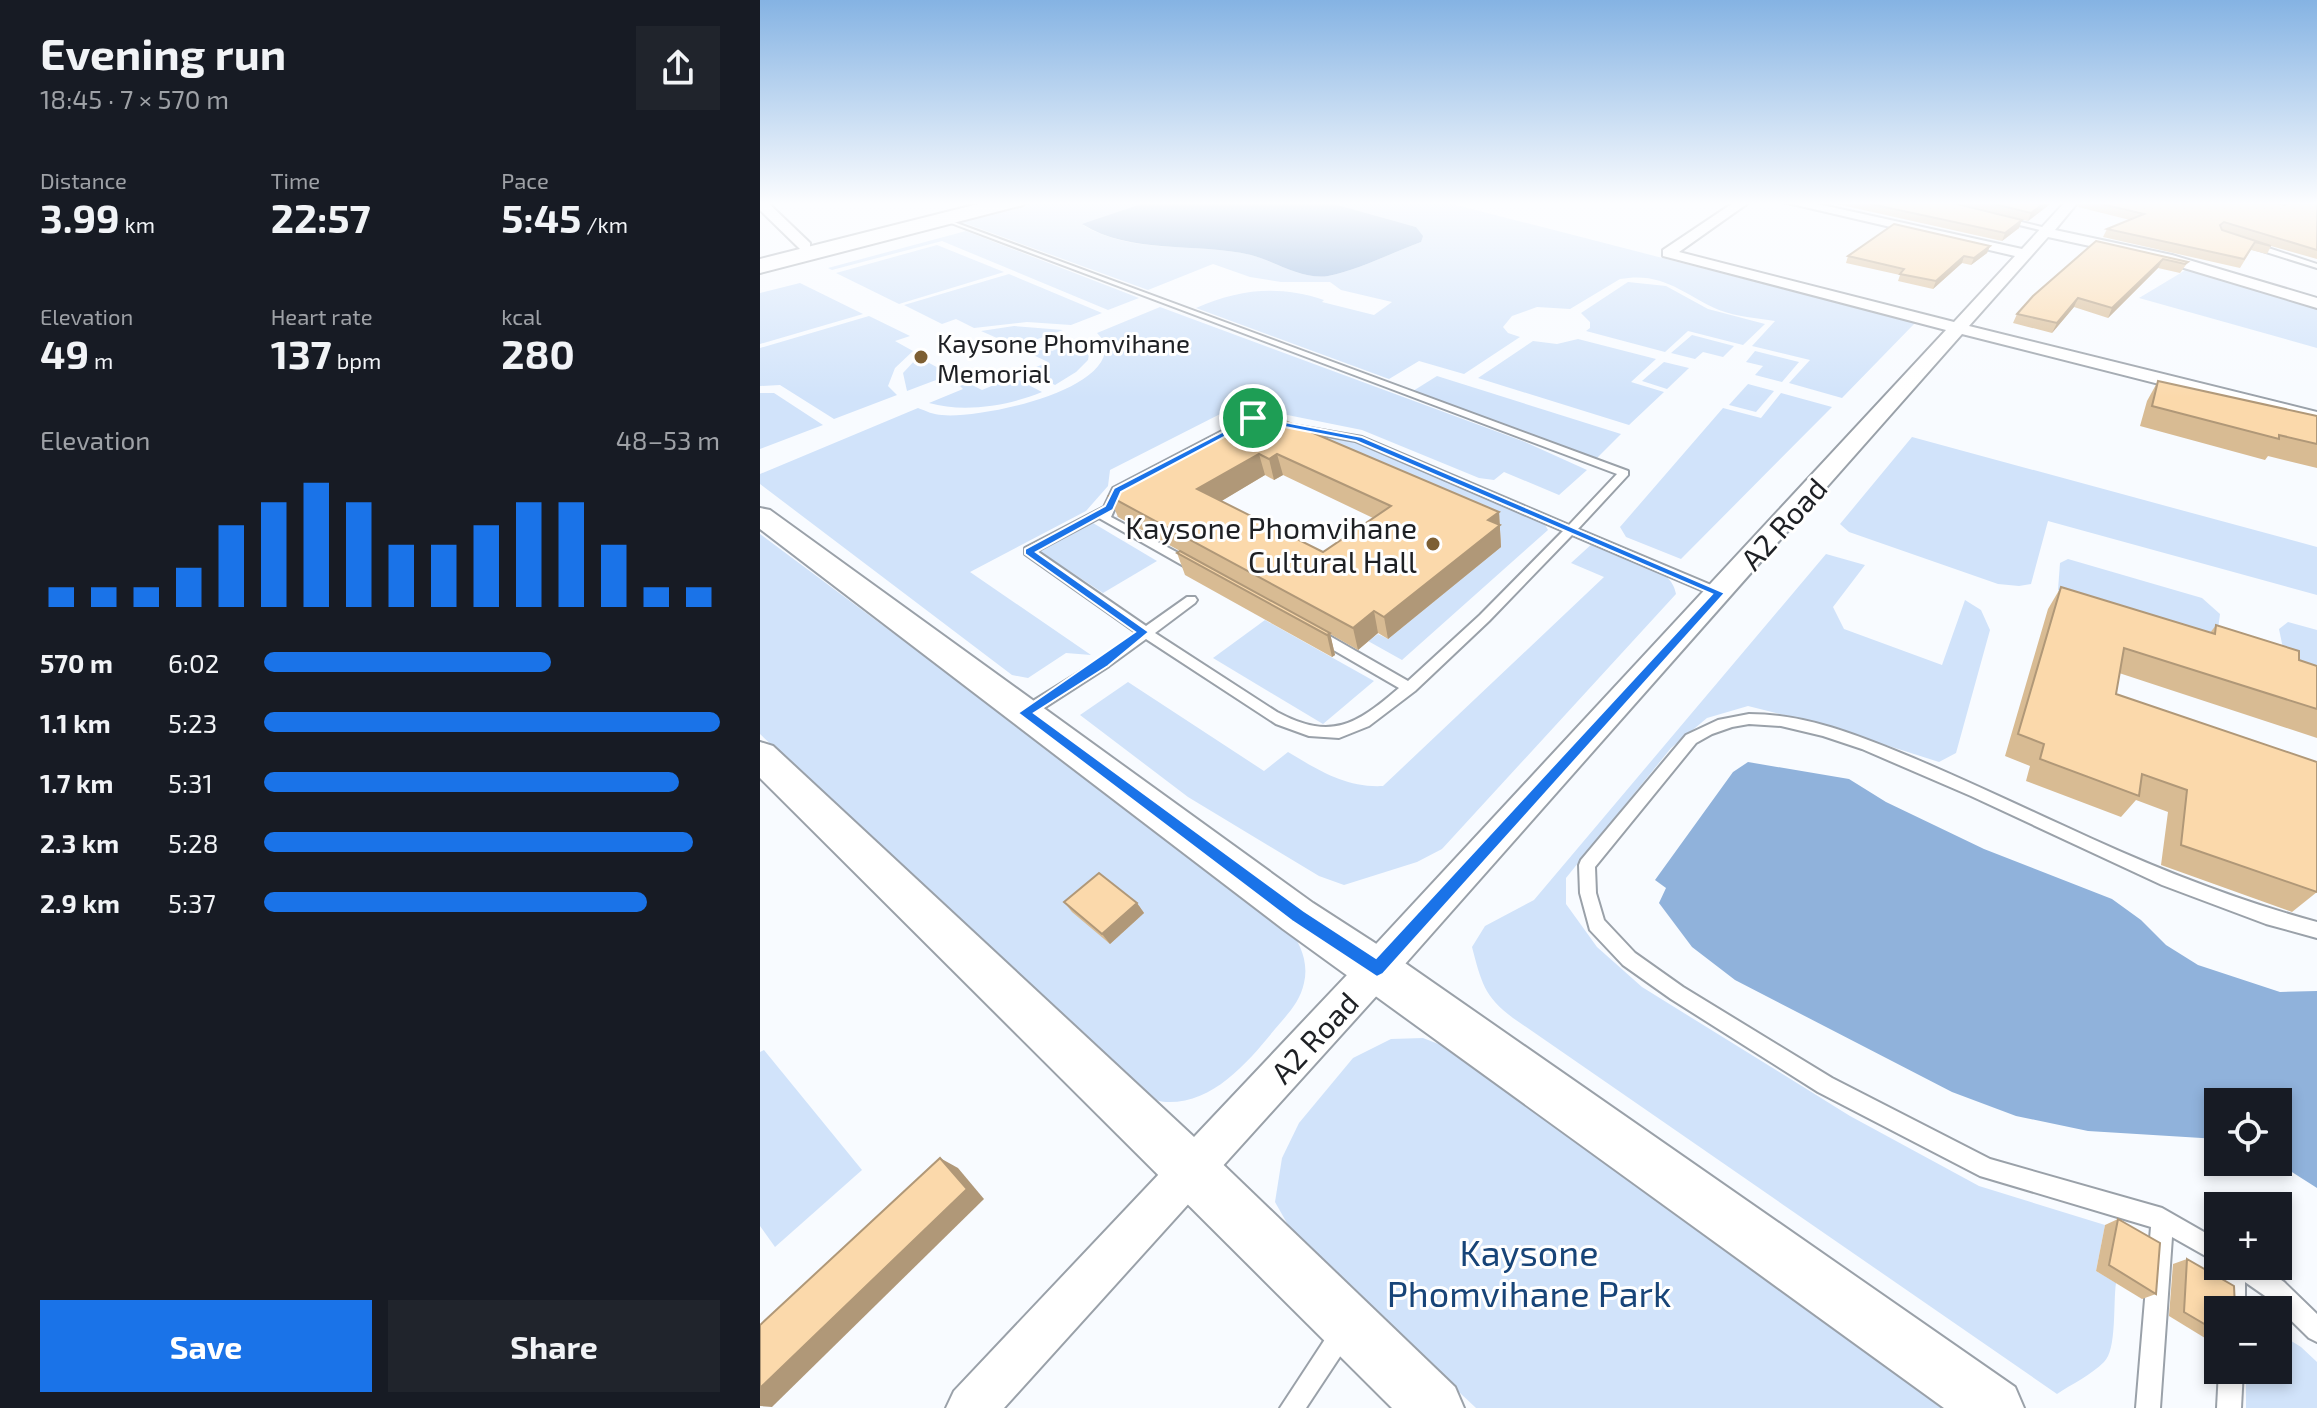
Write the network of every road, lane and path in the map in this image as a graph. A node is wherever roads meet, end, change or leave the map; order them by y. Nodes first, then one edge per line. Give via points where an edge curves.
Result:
1 (1073, 267) edge
2 (1718, 267) edge
3 (2015, 267) edge
4 (2198, 267) edge
5 (2317, 303) edge
6 (1960, 327) junction
7 (2317, 418) edge
8 (1110, 508) junction
9 (760, 516) edge
10 (1572, 529) junction
11 (1208, 574) edge
12 (1719, 593) junction
13 (1191, 600) dead end
14 (1309, 630) edge
15 (1143, 632) junction
16 (1410, 688) junction
17 (1024, 713) junction
18 (760, 756) edge
19 (2317, 930) edge
20 (1377, 969) junction
21 (1190, 1168) junction
22 (2162, 1219) junction
23 (2204, 1244) edge
24 (2261, 1280) edge
25 (1348, 1324) junction
26 (2317, 1330) edge
27 (2230, 1384) edge
28 (971, 1408) edge
29 (1292, 1408) edge
30 (1434, 1408) edge
31 (1994, 1408) edge
32 (2148, 1408) edge
33 (2229, 1408) edge

1 - 10 lane via 1624,473
2 - 6 street
3 - 6 street, A2 Road
4 - 5 street
6 - 7 street
6 - 12 street, A2 Road
8 - 10 lane via 1117,490 1253,418 1358,439
8 - 11 lane via 1105,518
8 - 15 lane via 1029,551
9 - 17 street
10 - 12 lane
10 - 16 lane
12 - 20 street, A2 Road
13 - 15 lane
14 - 16 lane
15 - 16 lane via 1281,720 1309,731 1354,728
15 - 17 lane
17 - 20 street
18 - 21 street
19 - 22 lane via 2182,886 1862,744 1762,719 1710,726 1691,739 1587,865 1596,924 1629,959 1798,1068 1987,1169
20 - 21 street, A2 Road
20 - 31 street
21 - 25 street
21 - 28 street, A2 Road
22 - 23 lane
22 - 32 lane
24 - 26 lane
25 - 29 lane
25 - 30 street
27 - 33 lane

